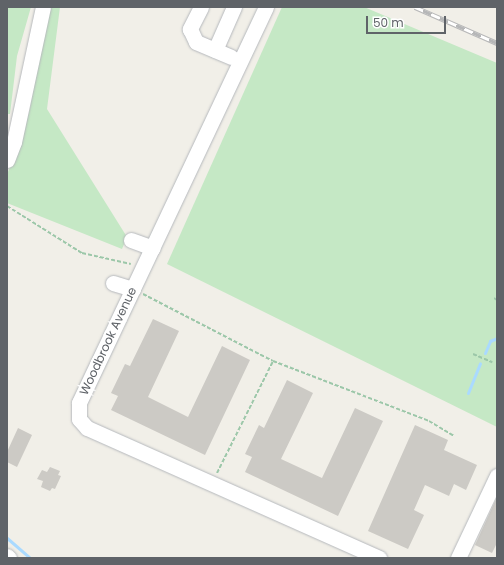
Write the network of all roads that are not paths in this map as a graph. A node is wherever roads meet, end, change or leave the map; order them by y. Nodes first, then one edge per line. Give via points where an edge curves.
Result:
1 (43, 7) edge
2 (201, 7) edge
3 (234, 7) edge
4 (266, 7) edge
5 (215, 50) junction
6 (231, 57) dead end
7 (14, 110) edge
8 (7, 160) edge
9 (131, 240) dead end
10 (153, 248) junction
11 (113, 283) dead end
12 (133, 289) junction
13 (497, 476) edge
14 (7, 556) edge
15 (9, 558) edge
16 (379, 558) edge
17 (458, 558) edge

1 - 7 street
2 - 5 street via 190,29 196,42
3 - 5 street
4 - 10 street, Woodbrook Avenue
5 - 6 street
7 - 8 street via 14,142
9 - 10 street
10 - 12 street, Woodbrook Avenue
11 - 12 street
12 - 16 street, Woodbrook Avenue via 79,403 79,419 86,428
13 - 17 street
14 - 15 street

